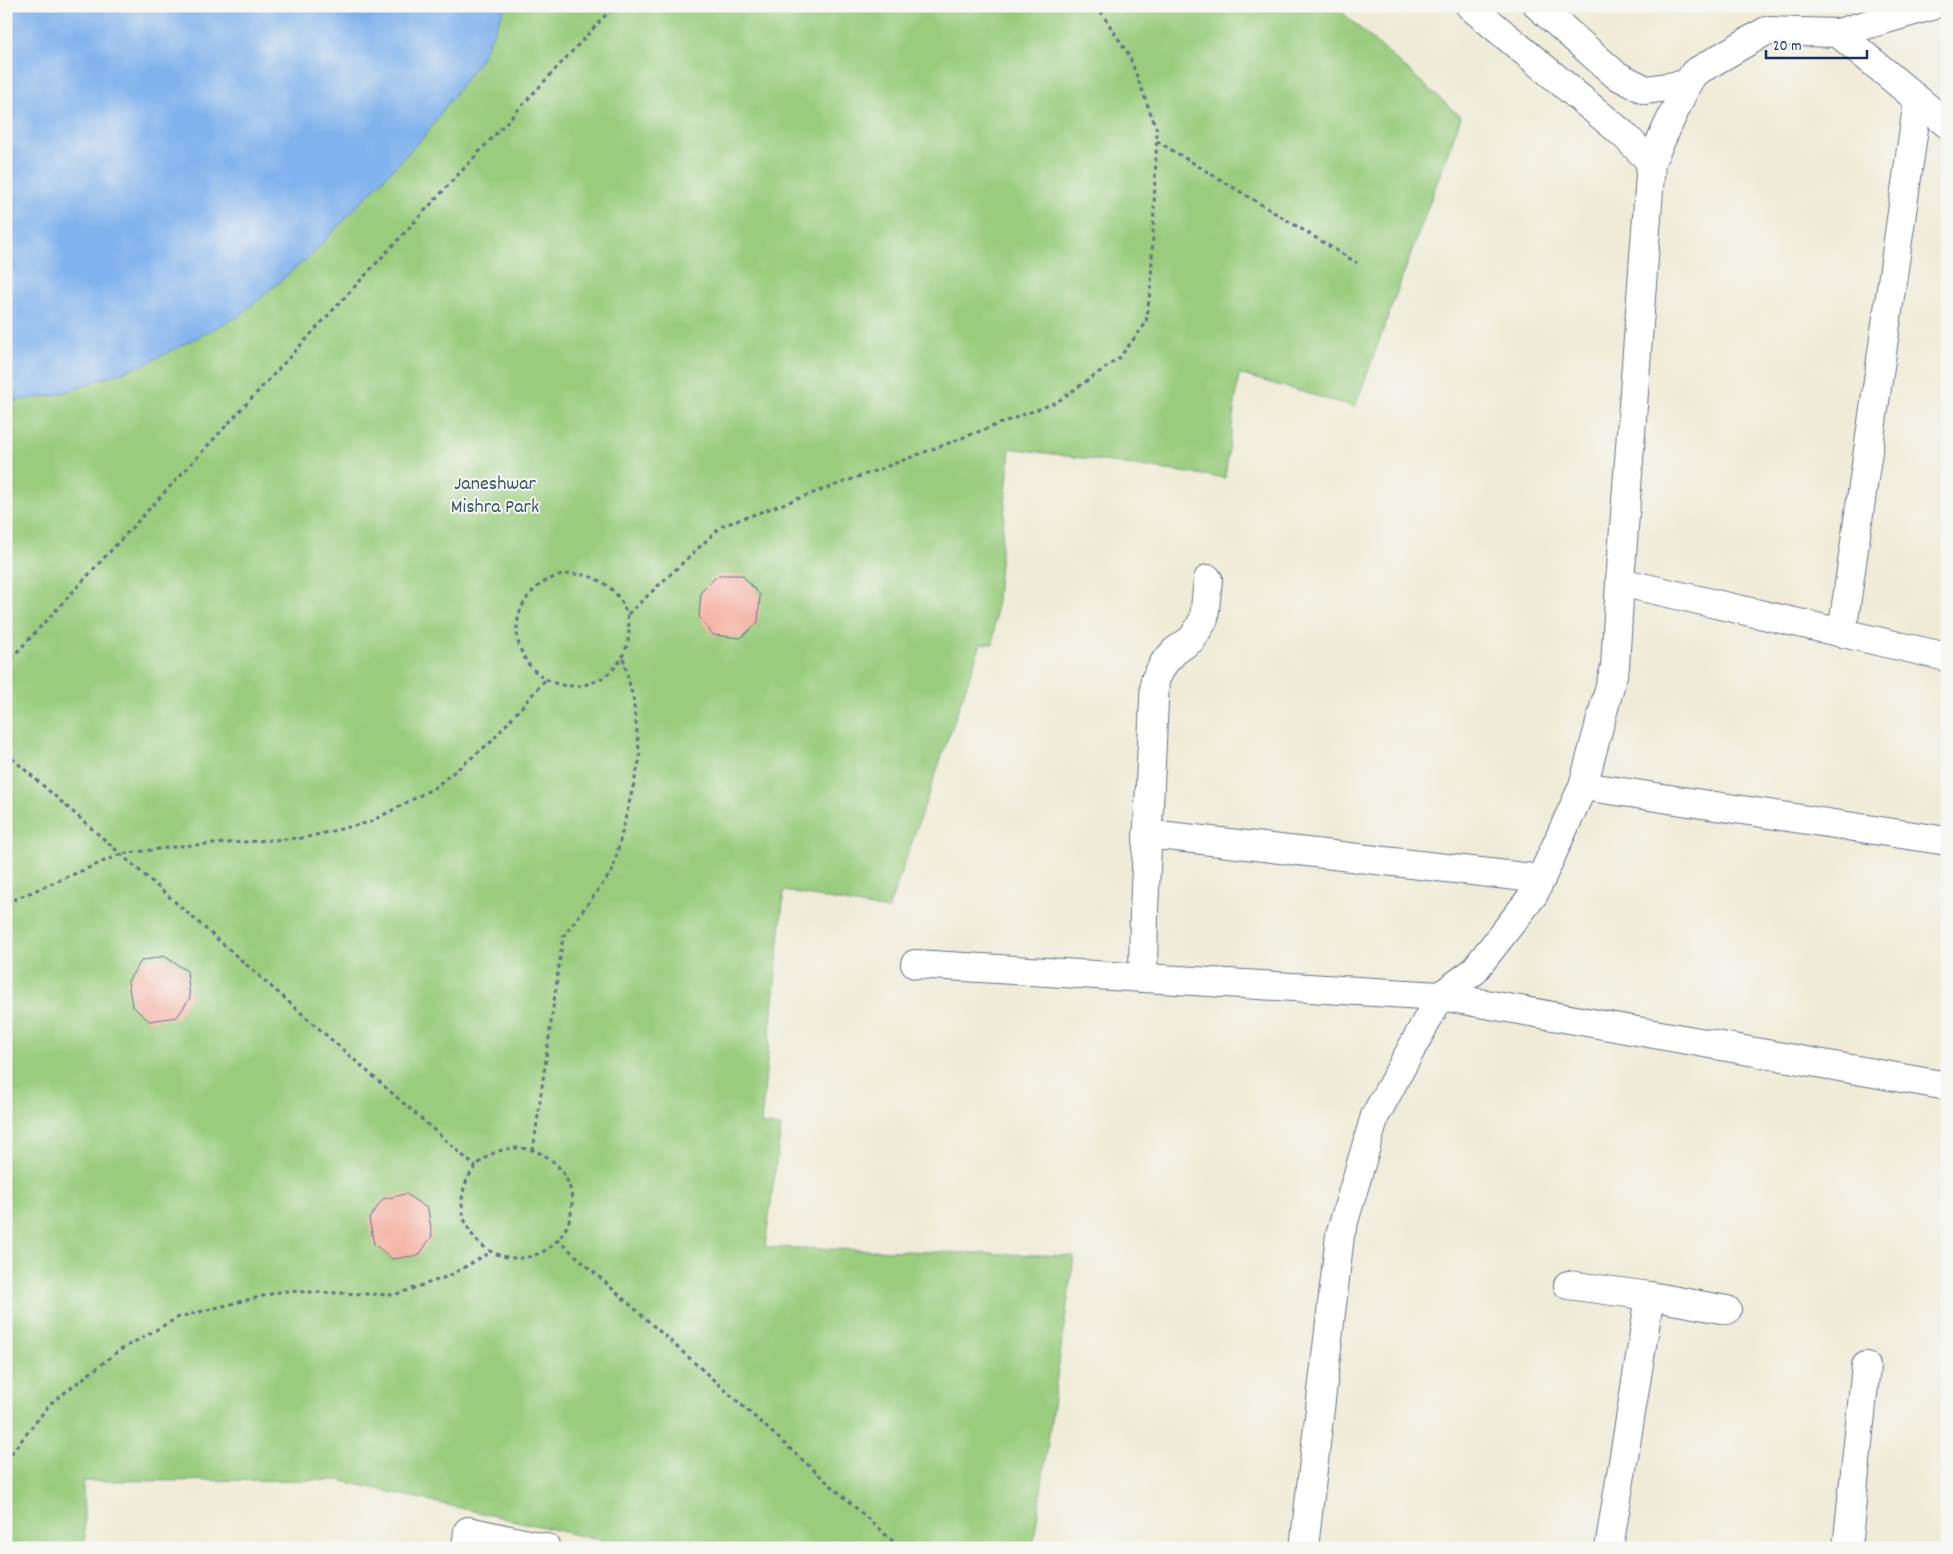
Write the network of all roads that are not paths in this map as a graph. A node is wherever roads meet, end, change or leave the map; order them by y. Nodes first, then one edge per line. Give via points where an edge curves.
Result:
1 (1470, 6) edge
2 (1538, 6) edge
3 (1931, 6) edge
4 (1838, 33) junction
5 (1687, 84) junction
6 (1918, 100) junction
7 (1947, 124) edge
8 (1651, 162) junction
9 (1208, 579) dead end
10 (1620, 582) junction
11 (1842, 633) junction
12 (1947, 657) edge
13 (1582, 786) junction
14 (1147, 836) junction
15 (1947, 841) edge
16 (1541, 880) junction
17 (915, 964) dead end
18 (1143, 978) junction
19 (1440, 996) junction
20 (1947, 1086) edge
21 (1568, 1285) dead end
22 (1650, 1296) junction
23 (1727, 1310) dead end
24 (1866, 1366) dead end
25 (466, 1548) edge
26 (546, 1548) edge
27 (1304, 1548) edge
28 (1609, 1548) edge
29 (1846, 1548) edge

1 - 8 street via 1623,134
2 - 5 street via 1616,74 1646,90
3 - 4 street
4 - 5 street via 1766,31 1694,73
4 - 6 street
5 - 8 street
6 - 7 street
6 - 11 street
8 - 10 street
9 - 14 street via 1204,619 1192,639 1164,663 1155,680
10 - 11 street
10 - 13 street via 1616,667
11 - 12 street
13 - 15 street
13 - 16 street
14 - 16 street
14 - 18 street
16 - 19 street via 1534,894 1473,972
17 - 18 street
18 - 19 street
19 - 20 street
19 - 27 street via 1375,1116 1340,1235
21 - 22 street
22 - 23 street
22 - 28 street
24 - 29 street
25 - 26 street via 468,1531

